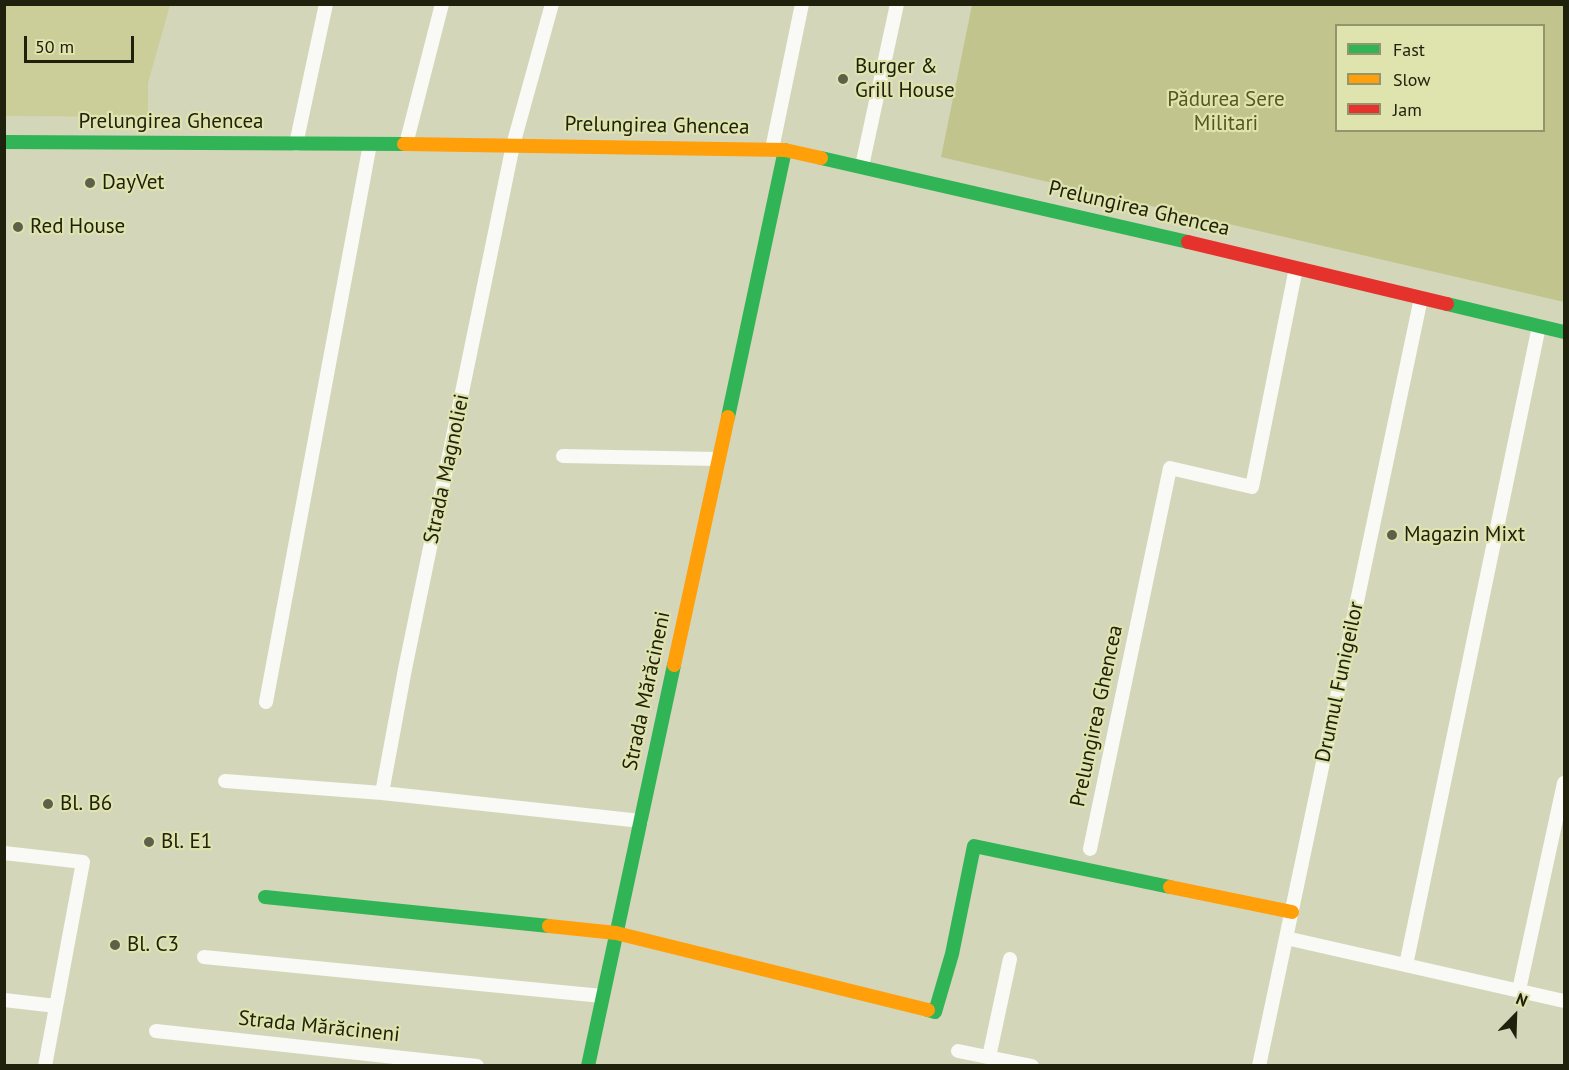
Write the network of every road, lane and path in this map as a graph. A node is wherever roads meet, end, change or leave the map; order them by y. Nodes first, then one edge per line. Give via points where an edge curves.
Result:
1 (326, 4) edge
2 (442, 4) edge
3 (552, 4) edge
4 (802, 4) edge
5 (897, 4) edge
6 (4, 142) edge
7 (296, 144) junction
8 (370, 144) junction
9 (406, 144) junction
10 (513, 145) junction
11 (778, 150) junction
12 (862, 166) junction
13 (1296, 268) junction
14 (1421, 298) junction
15 (1539, 326) junction
16 (1564, 332) edge
17 (563, 456) dead end
18 (718, 459) junction
19 (266, 702) dead end
20 (225, 781) dead end
21 (1564, 783) edge
22 (382, 793) junction
23 (641, 821) junction
24 (1090, 849) dead end
25 (4, 853) edge
26 (265, 897) dead end
27 (1292, 912) junction
28 (616, 933) junction
29 (1286, 939) junction
30 (204, 957) dead end
31 (1010, 958) dead end
32 (1406, 965) junction
33 (1519, 990) junction
34 (603, 996) junction
35 (4, 1000) edge
36 (1564, 1001) edge
37 (57, 1006) junction
38 (156, 1031) dead end
39 (958, 1051) dead end
40 (989, 1057) junction
41 (45, 1065) edge
42 (477, 1065) edge
43 (588, 1065) edge
44 (1032, 1065) edge
45 (1259, 1065) edge

1 - 7 street
2 - 9 street
3 - 10 street, Strada Magnoliei
4 - 11 street
5 - 12 street
6 - 7 street, Prelungirea Ghencea
7 - 8 street, Prelungirea Ghencea
8 - 9 street, Prelungirea Ghencea
8 - 19 street
9 - 10 street, Prelungirea Ghencea
10 - 11 street, Prelungirea Ghencea
10 - 22 street, Strada Magnoliei
11 - 12 street, Prelungirea Ghencea
11 - 18 street, Strada Mărăcineni
12 - 13 street, Prelungirea Ghencea
13 - 14 street, Prelungirea Ghencea
13 - 24 street, Prelungirea Ghencea via 1252,487 1170,468
14 - 15 street, Prelungirea Ghencea
14 - 27 street, Drumul Funigeilor
15 - 16 street, Prelungirea Ghencea
15 - 32 street
17 - 18 street
18 - 23 street, Strada Mărăcineni
20 - 22 street
21 - 33 street
22 - 23 street
23 - 28 street, Strada Mărăcineni
25 - 37 street via 83,862
26 - 28 street
27 - 28 street via 974,846 952,954 935,1012
27 - 29 street, Drumul Funigeilor
28 - 34 street, Strada Mărăcineni
29 - 32 street
29 - 45 street, Drumul Funigeilor
30 - 34 street
31 - 40 street
32 - 33 street
33 - 36 street
34 - 43 street, Strada Mărăcineni
35 - 37 street
37 - 41 street
38 - 42 street, Strada Mărăcineni
39 - 40 street
40 - 44 street

